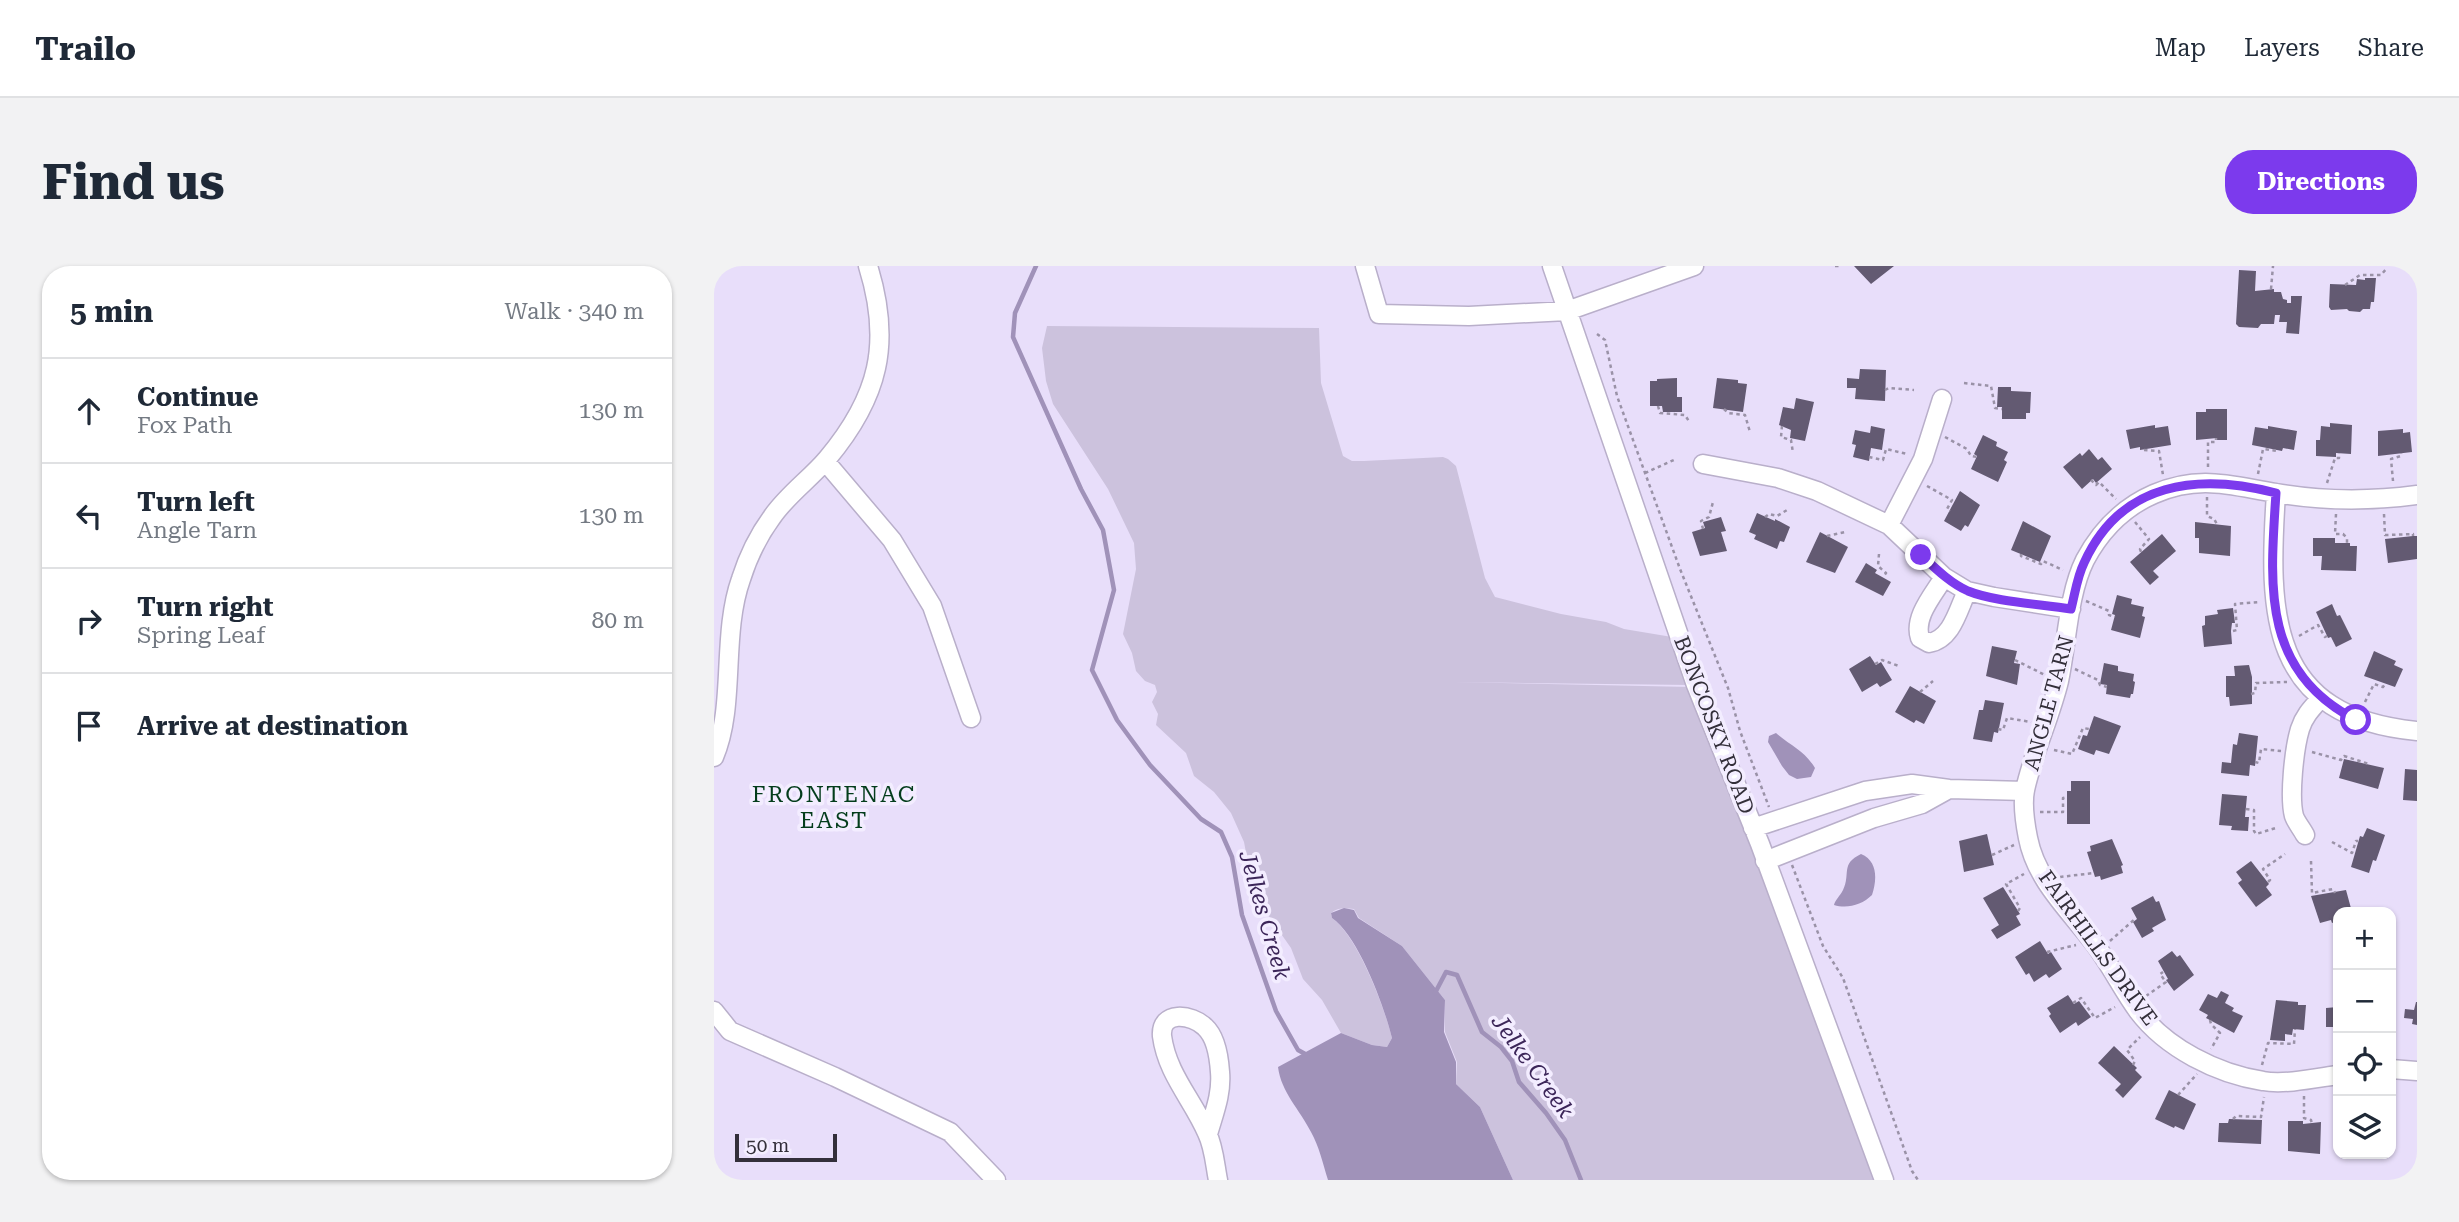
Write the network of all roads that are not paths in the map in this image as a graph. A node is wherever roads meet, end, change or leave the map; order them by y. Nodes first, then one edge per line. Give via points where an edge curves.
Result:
1 (867, 266) edge
2 (1364, 266) edge
3 (1552, 266) edge
4 (1694, 266) edge
5 (1567, 311) junction
6 (1942, 399) dead end
7 (825, 461) junction
8 (1703, 464) dead end
9 (2276, 493) junction
10 (2417, 495) edge
11 (1889, 525) junction
12 (1944, 577) junction
13 (1967, 591) junction
14 (2078, 605) junction
15 (2321, 698) junction
16 (971, 718) dead end
17 (2417, 731) edge
18 (714, 757) edge
19 (1949, 789) junction
20 (2025, 791) junction
21 (1753, 828) junction
22 (2305, 835) dead end
23 (1765, 861) junction
24 (714, 1011) edge
25 (2396, 1069) edge
26 (2417, 1071) edge
27 (2333, 1075) edge
28 (1208, 1134) junction
29 (996, 1180) edge
30 (1218, 1180) edge
31 (1884, 1180) edge

1 - 7 street via 881,319 877,365 857,418
2 - 5 street via 1379,314
3 - 5 street, BONCOSKY ROAD
4 - 5 street
5 - 21 street, BONCOSKY ROAD via 1692,672
6 - 11 street via 1923,459
7 - 16 street via 892,540 932,606
7 - 18 street via 772,516 752,550 731,618 724,710
8 - 11 street via 1778,478
9 - 10 street, ANGLE TARN via 2347,498
9 - 14 street, ANGLE TARN via 2241,485 2196,483 2141,500 2096,541 2084,562
9 - 15 street via 2273,568 2280,632 2288,655
11 - 12 street
12 - 13 street
12 - 13 street via 1919,619 1920,638 1929,643 1946,635
13 - 14 street
14 - 20 street, ANGLE TARN
15 - 17 street via 2356,720
15 - 22 street via 2308,712 2296,751 2294,817
19 - 20 street
19 - 21 street via 1912,784 1865,791
19 - 23 street via 1922,804
20 - 27 street, FAIRHILLS DRIVE via 2027,836 2039,868 2139,1012 2161,1034 2196,1059 2231,1074 2265,1082
21 - 23 street, BONCOSKY ROAD
23 - 31 street, BONCOSKY ROAD
24 - 29 street via 730,1031 950,1132
25 - 26 street
28 - 28 street via 1221,1082 1214,1041 1194,1019 1170,1018 1162,1034 1170,1063
28 - 30 street

